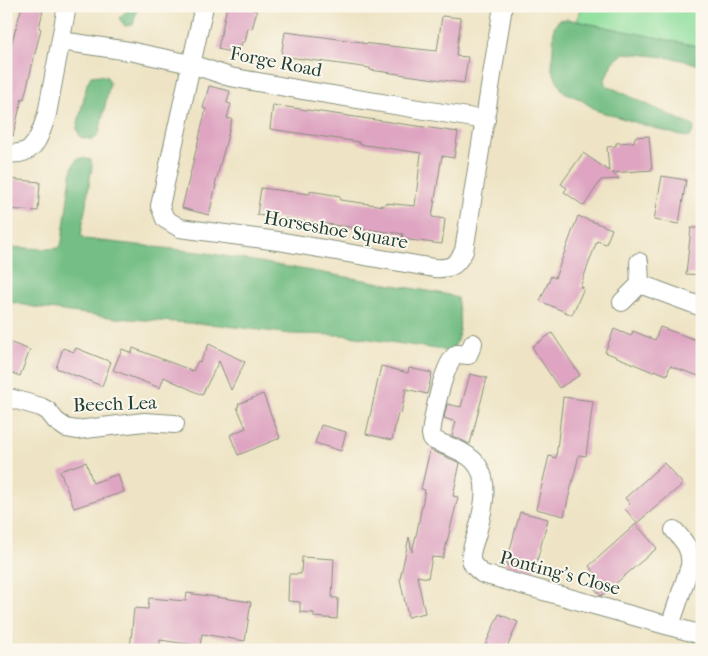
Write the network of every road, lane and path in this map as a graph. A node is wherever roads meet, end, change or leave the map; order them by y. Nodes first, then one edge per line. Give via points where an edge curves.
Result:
1 (67, 6) edge
2 (204, 6) edge
3 (503, 6) edge
4 (60, 41) junction
5 (191, 64) junction
6 (486, 120) junction
7 (6, 153) edge
8 (638, 262) dead end
9 (640, 284) junction
10 (622, 302) dead end
11 (702, 307) edge
12 (473, 343) dead end
13 (6, 398) edge
14 (175, 424) dead end
15 (674, 530) dead end
16 (670, 626) junction
17 (702, 635) edge

1 - 4 street
2 - 5 street, Horseshoe Square
3 - 6 street, Horseshoe Square
4 - 5 street, Forge Road
4 - 7 street via 47,114 34,146 24,153
5 - 6 street, Forge Road via 230,77
5 - 6 street, Horseshoe Square via 160,206 165,219 180,228 448,268 459,260 464,251
8 - 9 street
9 - 10 street
9 - 11 street
12 - 16 street, Ponting's Close via 468,355 457,354 452,358 431,434 432,440 471,458 480,471 485,492 472,550 471,560 475,568 483,574
13 - 14 street, Beech Lea via 41,407 66,428 78,430 144,422
15 - 16 street via 687,544 692,556
16 - 17 street, Ponting's Close

